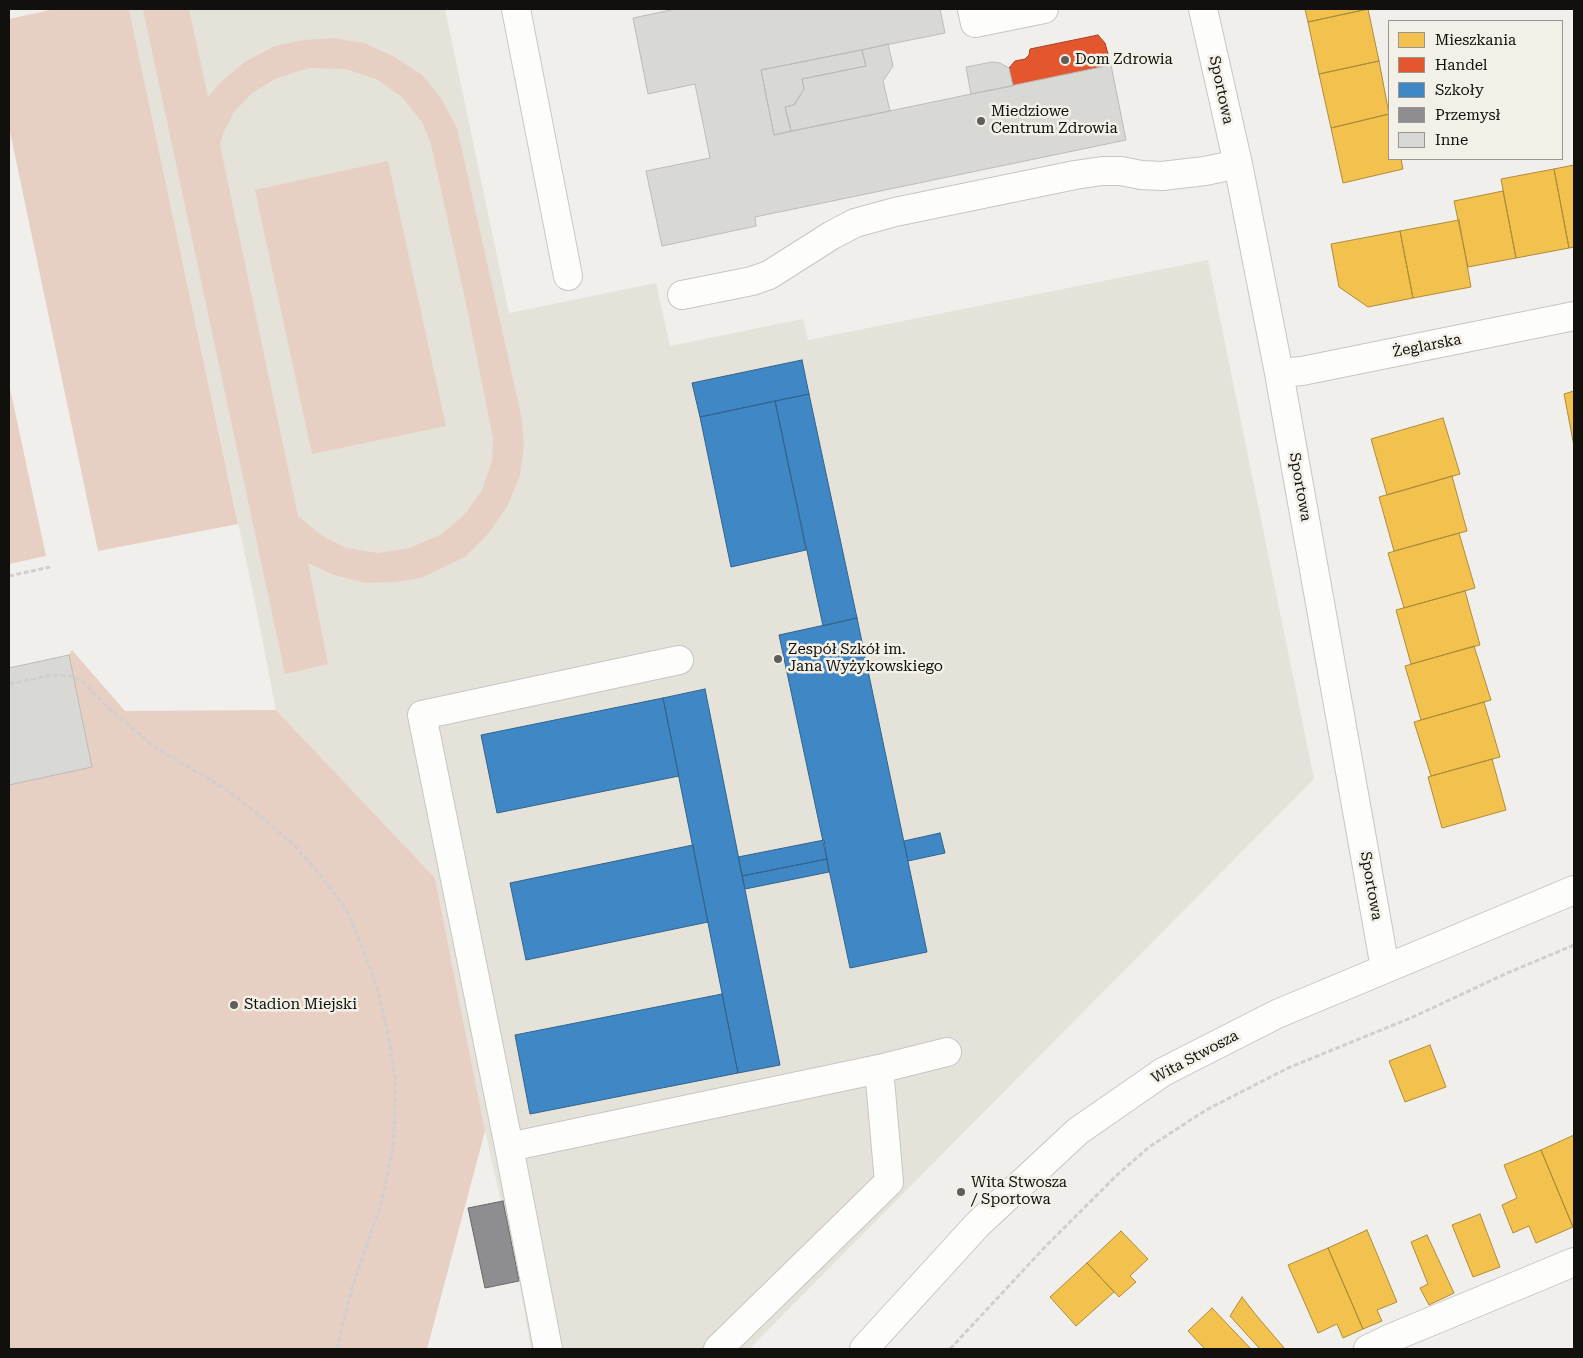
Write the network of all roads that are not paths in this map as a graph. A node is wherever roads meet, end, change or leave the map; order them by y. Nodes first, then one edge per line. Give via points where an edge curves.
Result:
1 (516, 9) edge
2 (972, 9) edge
3 (1044, 9) edge
4 (1203, 9) edge
5 (1238, 164) junction
6 (568, 276) dead end
7 (682, 295) dead end
8 (1574, 316) edge
9 (1279, 373) junction
10 (679, 660) dead end
11 (1574, 890) edge
12 (1385, 968) junction
13 (947, 1052) dead end
14 (879, 1069) junction
15 (509, 1147) junction
16 (1574, 1262) edge
17 (548, 1349) edge
18 (718, 1349) edge
19 (864, 1349) edge
20 (1368, 1349) edge

1 - 6 street
2 - 3 street via 975,23
4 - 5 street, Sportowa
5 - 7 street via 1162,176 1102,171 895,212 832,235 769,275
5 - 9 street, Sportowa
8 - 9 street, Żeglarska
9 - 12 street, Sportowa
10 - 15 street via 422,715
11 - 12 street, Wita Stwosza
12 - 19 street, Wita Stwosza via 1277,1014 1163,1072 1078,1132 978,1224
13 - 14 street
14 - 15 street
14 - 18 street via 889,1182
15 - 17 street
16 - 20 street

